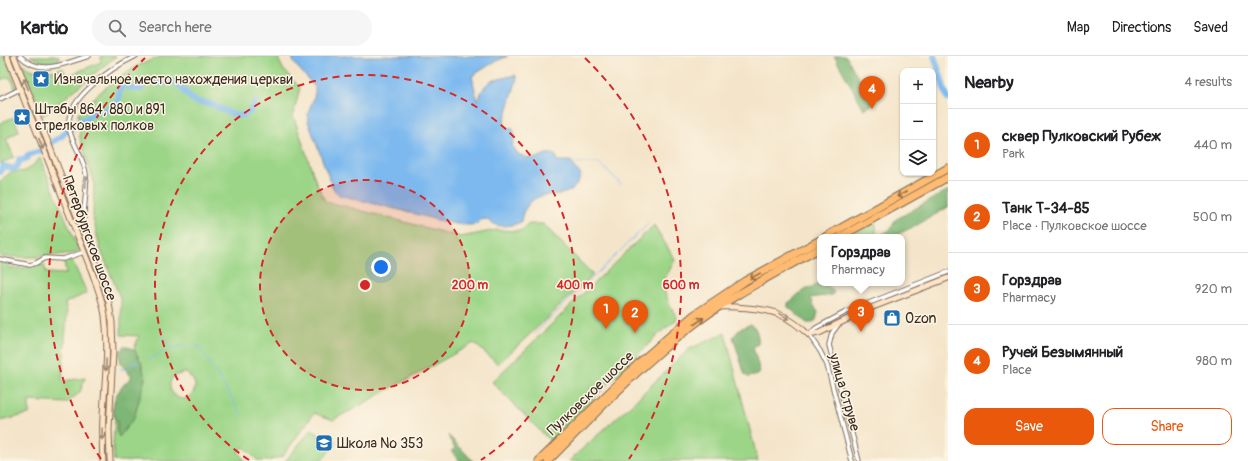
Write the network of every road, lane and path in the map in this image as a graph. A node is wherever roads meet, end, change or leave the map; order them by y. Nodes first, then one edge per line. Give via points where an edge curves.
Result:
1 (7, 56) edge
2 (14, 56) edge
3 (20, 56) edge
4 (89, 56) edge
5 (136, 56) edge
6 (20, 89) junction
7 (0, 98) edge
8 (948, 168) edge
9 (948, 177) edge
10 (829, 234) edge
11 (845, 234) edge
12 (817, 242) edge
13 (88, 243) junction
14 (817, 250) edge
15 (84, 252) junction
16 (0, 260) edge
17 (98, 270) junction
18 (92, 272) junction
19 (948, 272) edge
20 (948, 278) edge
21 (718, 308) junction
22 (844, 320) junction
23 (809, 335) junction
24 (103, 461) edge
25 (110, 461) edge
26 (539, 461) edge
27 (548, 461) edge
28 (852, 461) edge
29 (858, 461) edge

1 - 6 main road, Петербургское шоссе
13 -> 2 main road, Петербургское шоссе
3 - 4 street via 32,65 44,67
13 -> 5 street, Петербургское шоссе via 83,215 85,169 71,135 69,117 81,95
6 - 7 street
6 -> 15 main road, Петербургское шоссе
8 -> 10 highway
9 - 11 highway
12 -> 26 highway, Пулковское шоссе via 745,281 694,316 640,362
13 - 17 main road, Петербургское шоссе
14 - 21 highway, Пулковское шоссе
15 - 16 street via 63,259 45,258 30,265
15 - 18 main road, Петербургское шоссе
17 - 18 main road
17 - 25 main road, Петербургское шоссе via 109,303 112,330
18 -> 24 main road, Петербургское шоссе via 102,303 106,330
19 - 23 street via 846,312 816,328
20 - 22 main road
21 -> 23 main road, улица Струве via 730,306 772,311 789,319
27 -> 21 highway, Пулковское шоссе via 660,353
22 - 23 main road via 819,333
22 - 29 street, улица Струве via 836,326 829,338 829,345
23 - 28 street, улица Струве via 827,365

